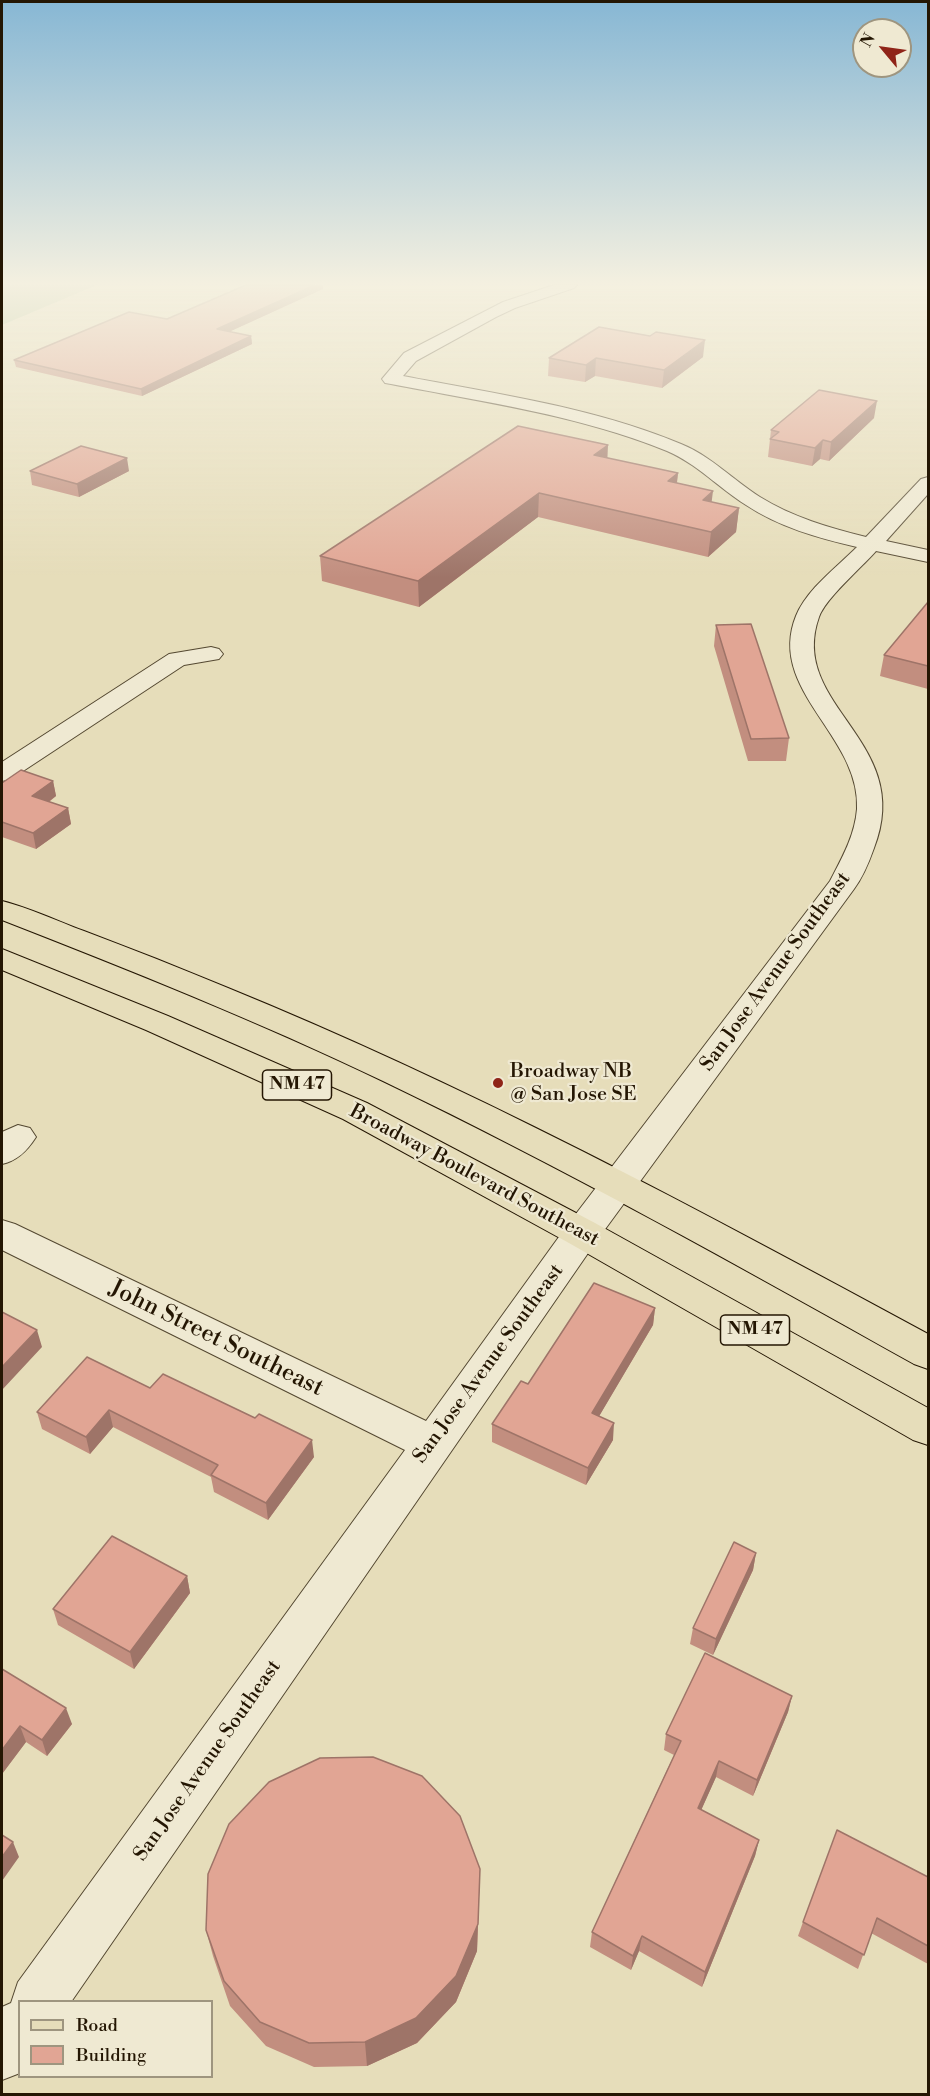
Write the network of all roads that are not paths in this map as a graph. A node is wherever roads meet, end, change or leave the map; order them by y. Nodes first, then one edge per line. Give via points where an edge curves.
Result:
1 (409, 383) edge
2 (928, 483) edge
3 (871, 544) junction
4 (928, 556) edge
5 (211, 654) dead end
6 (2, 773) edge
7 (2, 910) edge
8 (2, 959) edge
9 (620, 1184) junction
10 (582, 1233) junction
11 (2, 1234) edge
12 (928, 1353) edge
13 (928, 1428) edge
14 (431, 1443) junction
15 (39, 2000) edge
16 (18, 2030) edge
17 (2, 2052) edge

1 - 3 street via 641,434 692,456 741,495 766,509
2 - 3 street, San Jose Avenue Southeast
3 - 4 street
3 - 9 street, San Jose Avenue Southeast via 817,602 800,648 809,682 863,765 870,795 865,837 844,883
5 - 6 street via 177,659
7 - 9 main road, NM 47 via 212,991 392,1072
8 - 10 main road, Broadway Boulevard Southeast / NM 47 via 355,1111
9 - 10 street, San Jose Avenue Southeast
9 - 12 main road, NM 47
10 - 13 main road, Broadway Boulevard Southeast / NM 47
10 - 14 street, San Jose Avenue Southeast
11 - 14 street, John Street Southeast
14 - 15 street, San Jose Avenue Southeast
16 - 17 street

